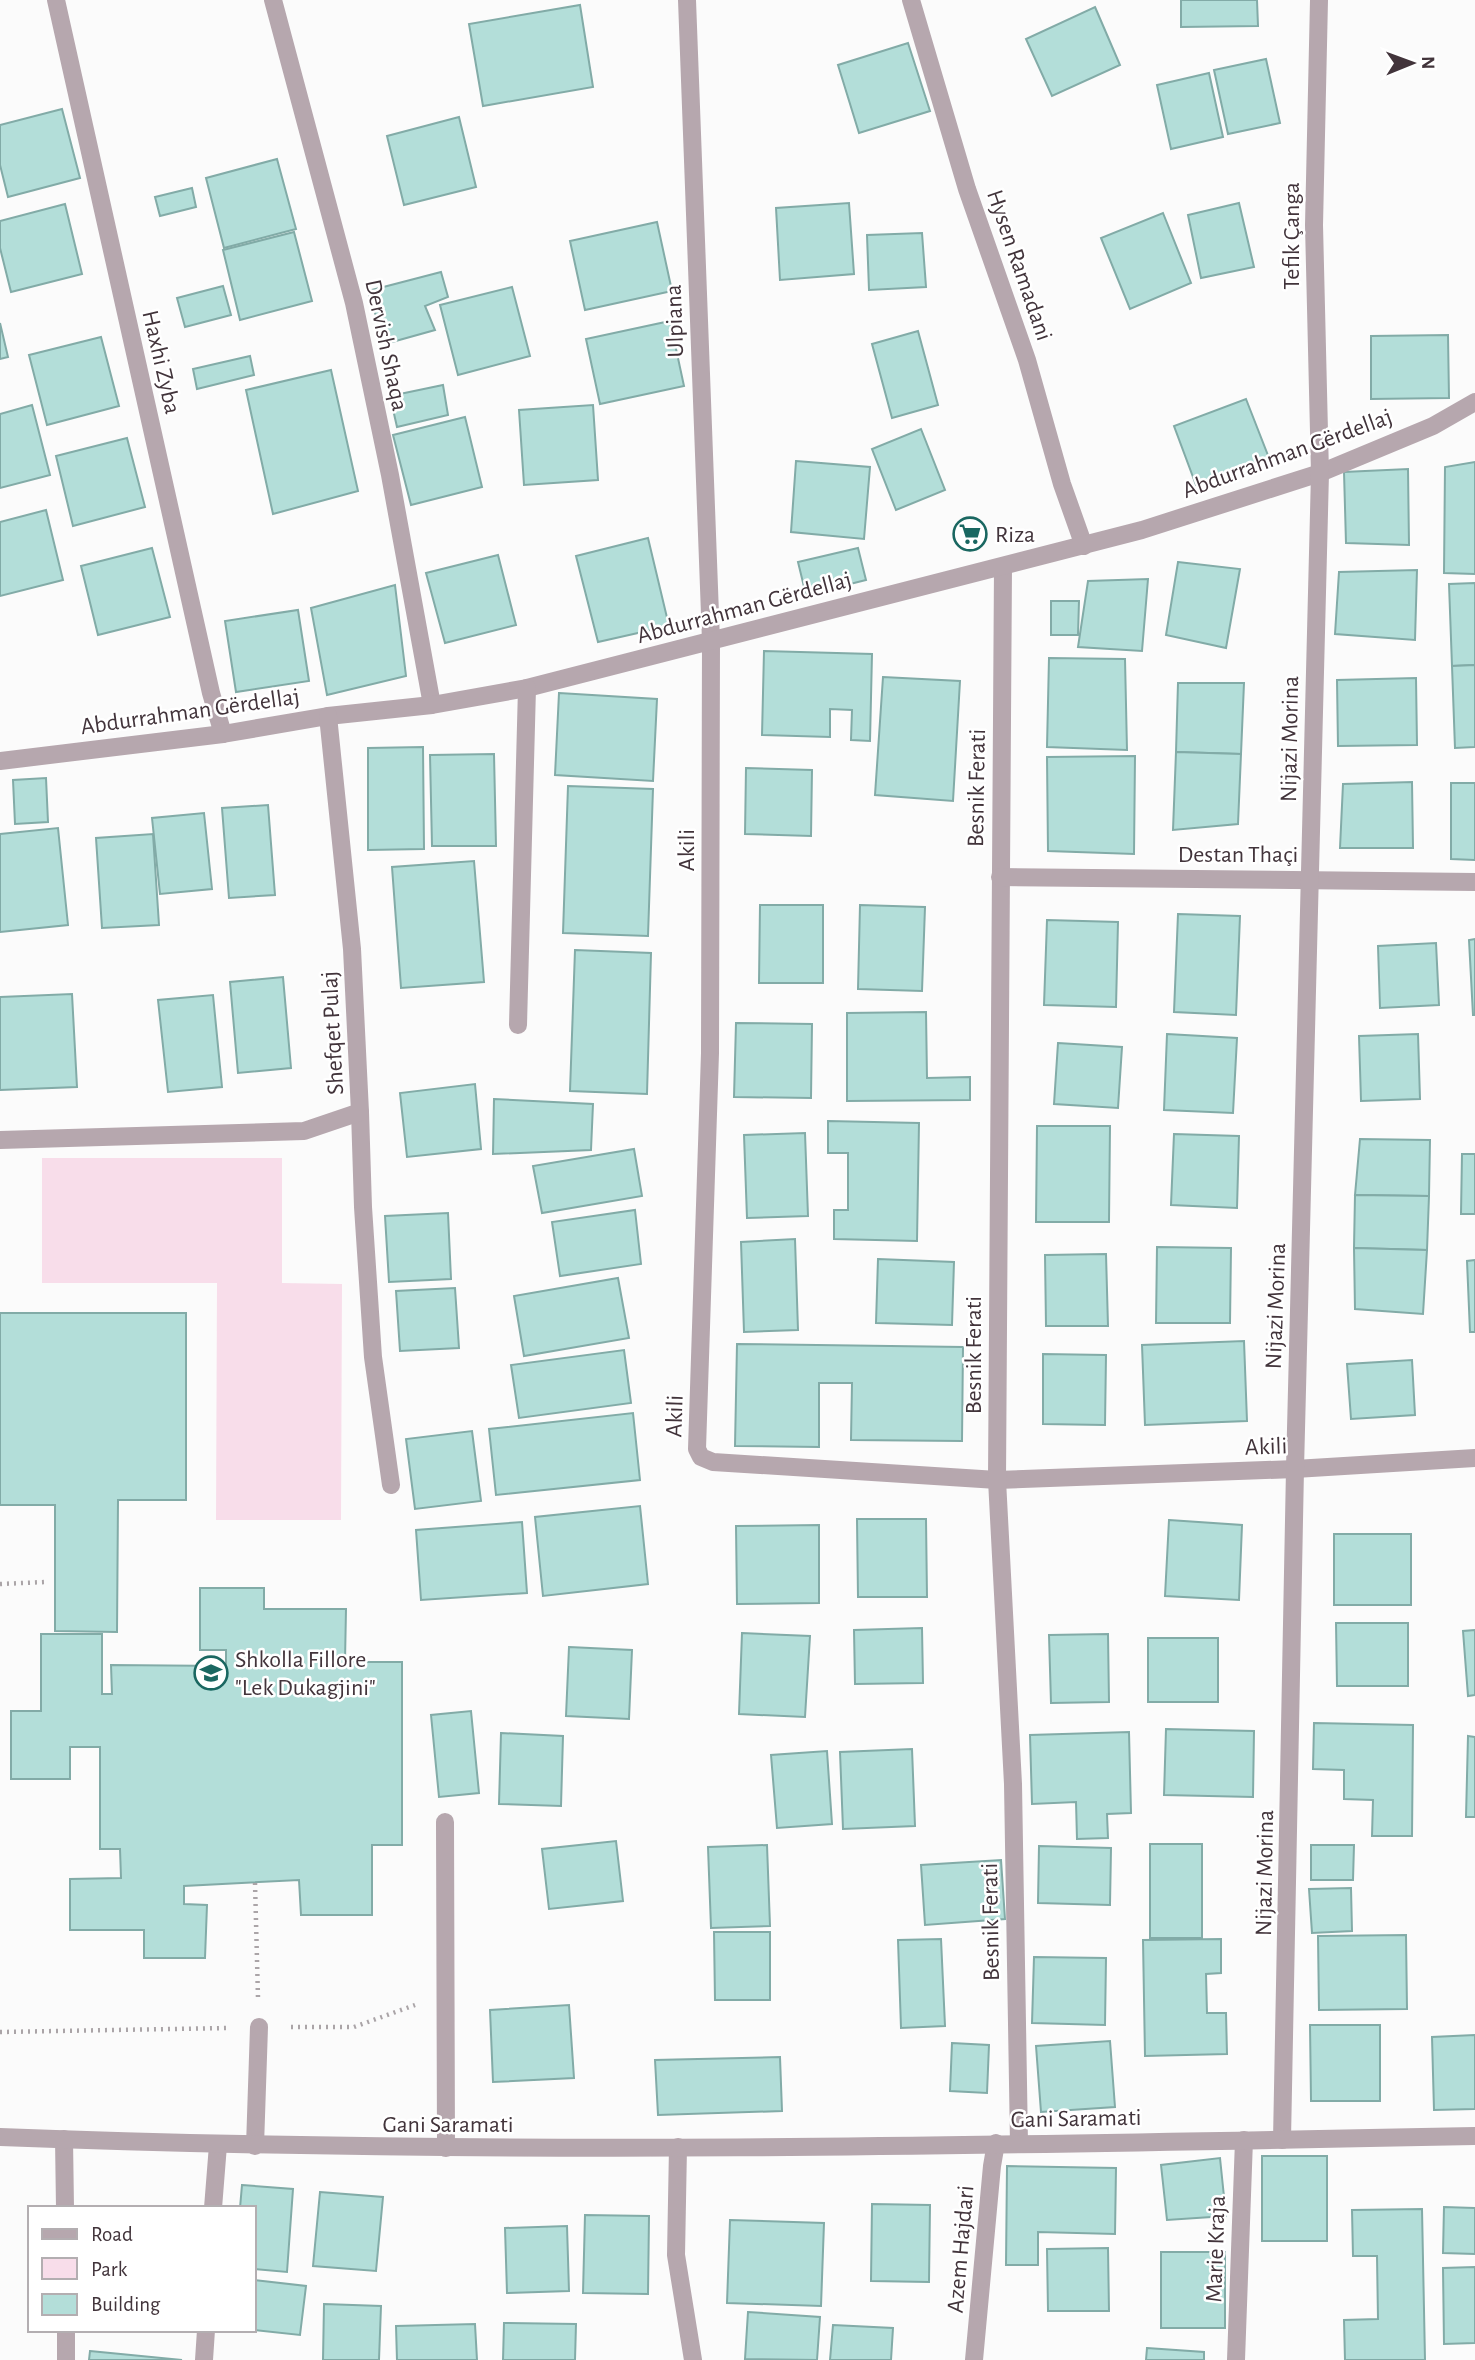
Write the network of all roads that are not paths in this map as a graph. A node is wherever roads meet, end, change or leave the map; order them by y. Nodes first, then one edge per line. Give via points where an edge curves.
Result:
1 (55, 0) edge
2 (273, 0) edge
3 (687, 0) edge
4 (911, 0) edge
5 (1319, 0) edge
6 (1475, 402) edge
7 (1320, 473) junction
8 (1084, 546) junction
9 (1003, 567) junction
10 (711, 641) junction
11 (527, 688) junction
12 (432, 705) junction
13 (328, 716) junction
14 (223, 734) junction
15 (0, 761) edge
16 (1000, 877) junction
17 (1311, 879) junction
18 (1475, 882) edge
19 (518, 1025) dead end
20 (360, 1112) junction
21 (0, 1140) edge
22 (1475, 1458) edge
23 (1295, 1469) junction
24 (997, 1480) junction
25 (391, 1485) dead end
26 (445, 1822) dead end
27 (259, 2027) road end
28 (1475, 2136) edge
29 (0, 2137) edge
30 (64, 2139) junction
31 (1244, 2140) junction
32 (1282, 2140) junction
33 (996, 2143) junction
34 (1019, 2143) junction
35 (218, 2145) junction
36 (255, 2146) junction
37 (677, 2147) junction
38 (446, 2148) junction
39 (65, 2206) edge
40 (213, 2206) edge
41 (66, 2332) edge
42 (206, 2332) edge
43 (66, 2360) edge
44 (204, 2360) edge
45 (693, 2360) edge
46 (974, 2360) edge
47 (1236, 2360) edge

1 - 14 street, Haxhi Zyba
2 - 12 street, Dervish Shaqa via 355,303
3 - 10 street, Ulpiana
4 - 8 street, Hysen Ramadani
5 - 7 street, Tefik Çanga via 1314,225
6 - 7 street, Abdurrahman Gërdellaj via 1433,426
7 - 8 street, Abdurrahman Gërdellaj
7 - 17 street, Nijazi Morina
8 - 9 street, Abdurrahman Gërdellaj
9 - 10 street, Abdurrahman Gërdellaj
9 - 16 street, Besnik Ferati
10 - 11 street, Abdurrahman Gërdellaj
10 - 24 street, Akili via 710,1053 697,1449 701,1457 713,1462
11 - 12 street, Abdurrahman Gërdellaj
11 - 19 street
12 - 13 street, Abdurrahman Gërdellaj
13 - 14 street, Abdurrahman Gërdellaj
13 - 20 street, Shefqet Pulaj via 352,949
14 - 15 street, Abdurrahman Gërdellaj
16 - 17 street, Destan Thaçi
16 - 24 street, Besnik Ferati
17 - 18 street, Destan Thaçi
17 - 23 street, Nijazi Morina
20 - 21 street, Shefqet Pulaj via 304,1131
20 - 25 street via 373,1357
22 - 23 street, Akili
23 - 24 street, Akili
23 - 32 street, Nijazi Morina
24 - 34 street, Besnik Ferati via 1013,1784
26 - 38 street
27 - 36 street
28 - 32 street, Gani Saramati
29 - 30 street, Gani Saramati
30 - 35 street, Gani Saramati
30 - 39 street
31 - 32 street, Gani Saramati
31 - 34 street, Gani Saramati
31 - 47 street, Marie Kraja
33 - 34 street, Gani Saramati
33 - 37 street, Gani Saramati
33 - 46 street, Azem Hajdari
35 - 36 street, Gani Saramati
35 - 40 street
36 - 38 street, Gani Saramati
37 - 38 street, Gani Saramati
37 - 45 street via 676,2255
41 - 43 street
42 - 44 street

